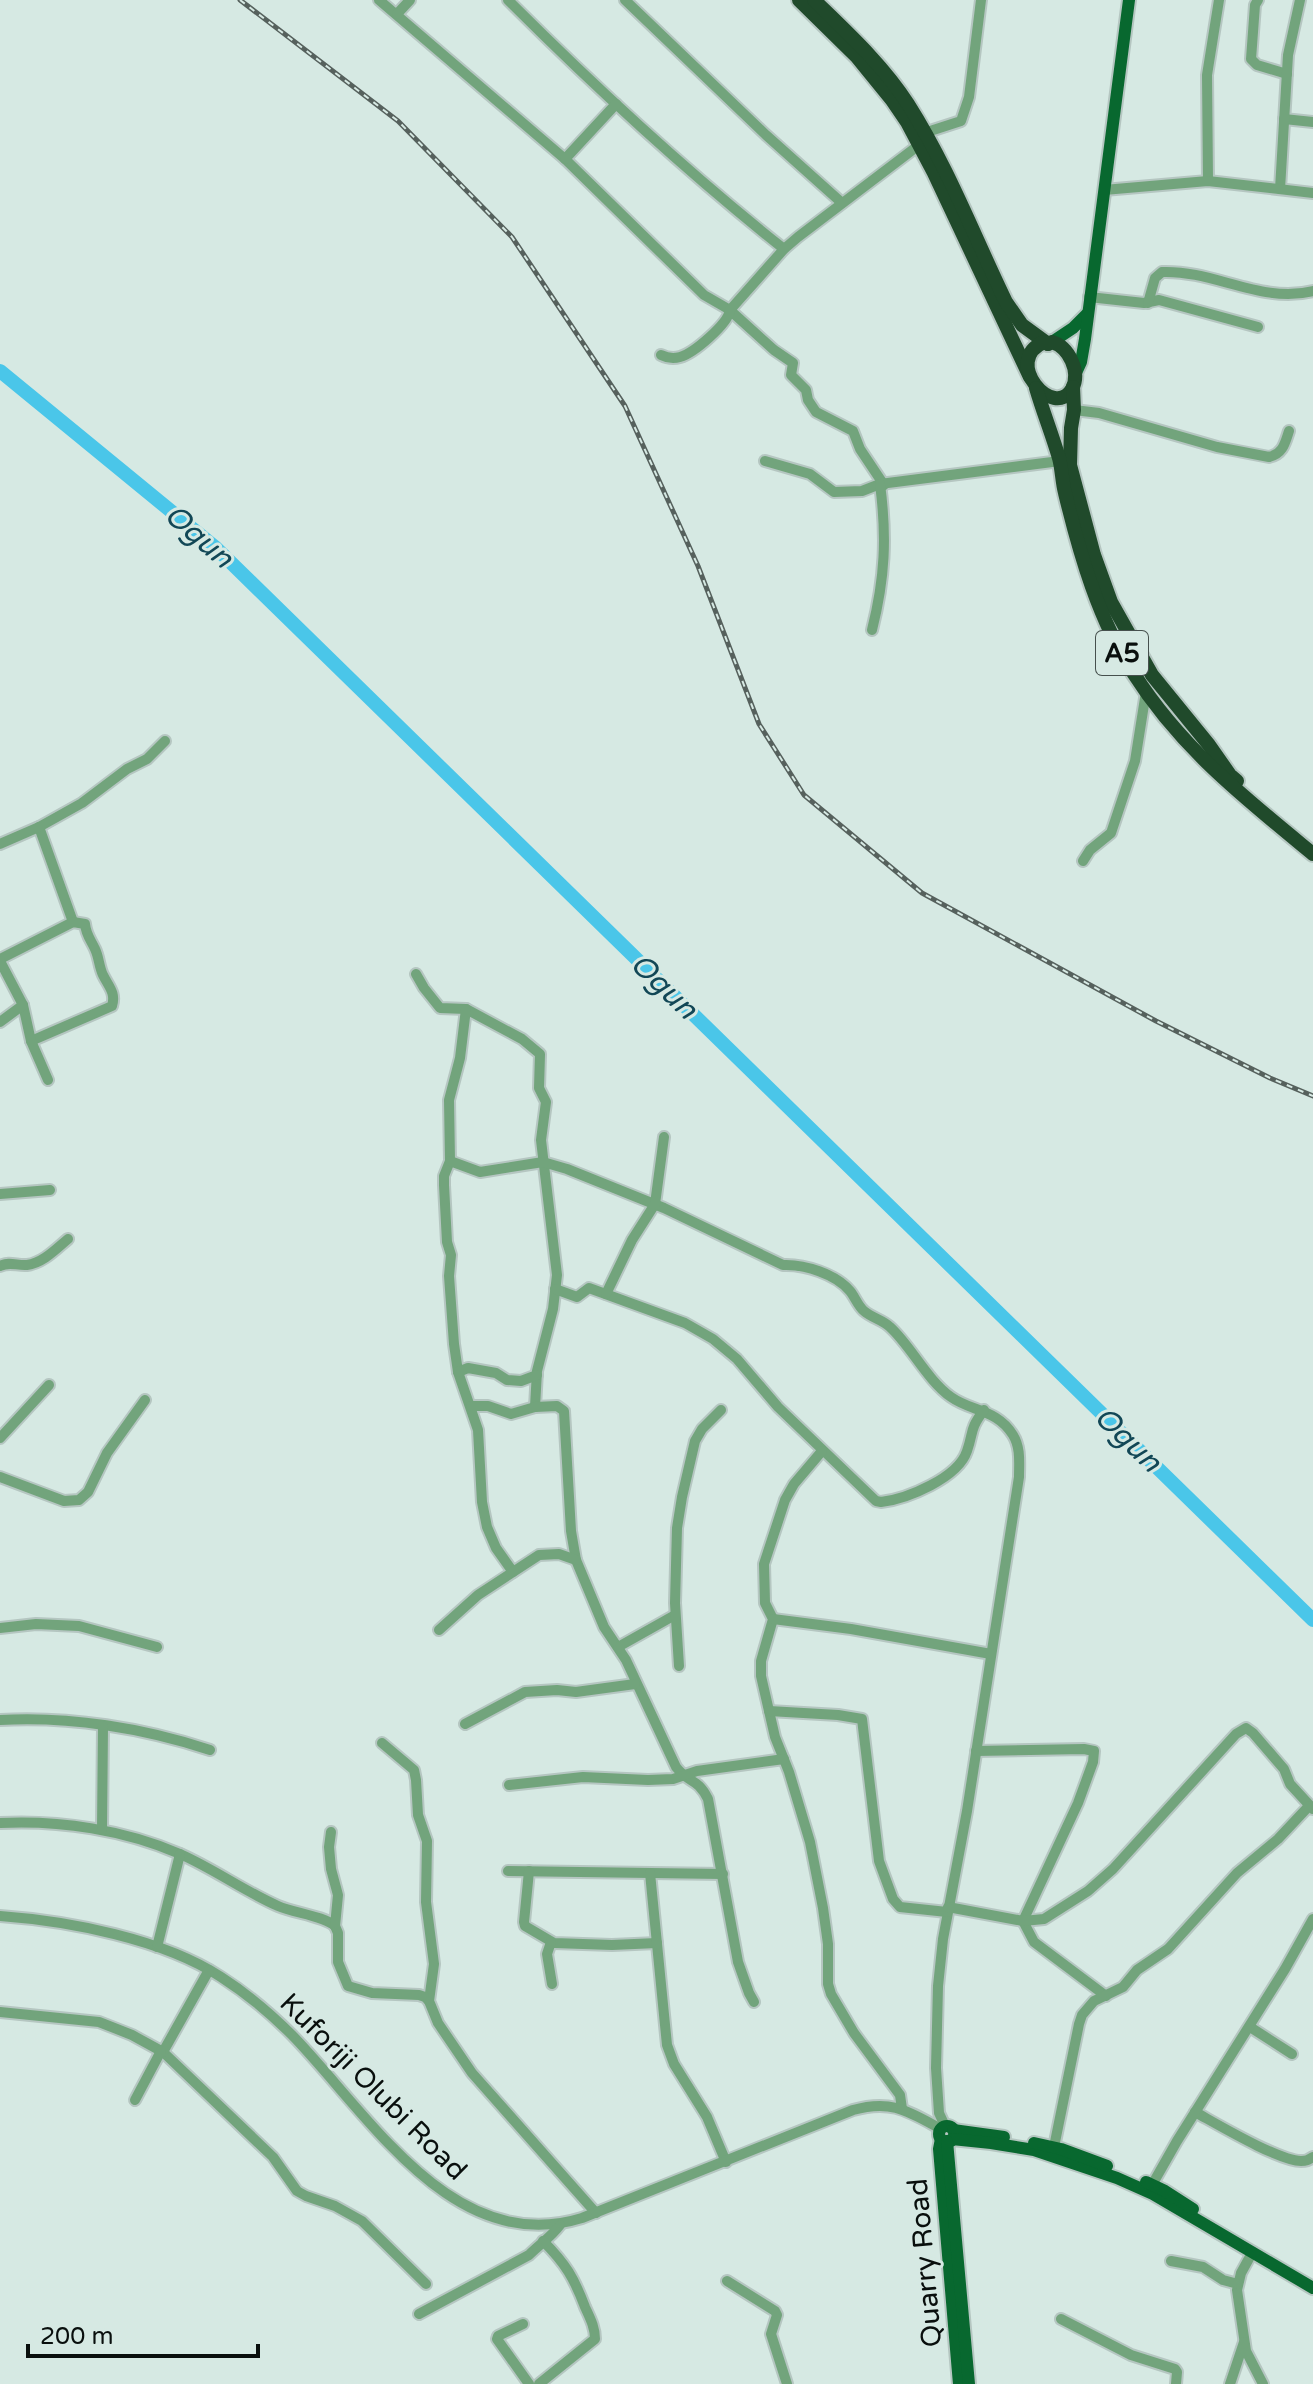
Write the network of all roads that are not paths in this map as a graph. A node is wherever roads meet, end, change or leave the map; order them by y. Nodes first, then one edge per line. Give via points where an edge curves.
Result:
1 (379, 0) edge
2 (410, 0) edge
3 (508, 0) edge
4 (625, 0) edge
5 (799, 0) edge
6 (814, 0) edge
7 (981, 0) edge
8 (1129, 0) edge
9 (1219, 0) edge
10 (1258, 0) edge
11 (1300, 0) edge
12 (397, 14) junction
13 (1287, 74) junction
14 (616, 104) junction
15 (1284, 119) junction
16 (1313, 122) edge
17 (922, 139) junction
18 (565, 159) junction
19 (1208, 181) junction
20 (1280, 189) junction
21 (1104, 190) junction
22 (1313, 193) edge
23 (842, 203) junction
24 (784, 249) junction
25 (1313, 291) edge
26 (1089, 297) junction
27 (1148, 303) junction
28 (731, 311) junction
29 (1087, 314) junction
30 (1258, 327) dead end
31 (1050, 343) junction
32 (661, 355) dead end
33 (1074, 381) junction
34 (1033, 383) junction
35 (1074, 410) junction
36 (1289, 431) dead end
37 (765, 461) dead end
38 (1060, 461) junction
39 (882, 484) junction
40 (872, 630) dead end
41 (1146, 692) junction
42 (165, 741) dead end
43 (39, 827) junction
44 (2, 839) edge
45 (1313, 847) edge
46 (1313, 854) edge
47 (1083, 861) dead end
48 (73, 922) junction
49 (0, 960) edge
50 (416, 974) dead end
51 (23, 1005) junction
52 (466, 1009) junction
53 (0, 1022) edge
54 (31, 1041) junction
55 (48, 1080) dead end
56 (664, 1137) dead end
57 (450, 1161) junction
58 (543, 1162) junction
59 (50, 1190) dead end
60 (0, 1194) edge
61 (655, 1204) junction
62 (68, 1239) dead end
63 (0, 1266) edge
64 (555, 1289) junction
65 (606, 1294) junction
66 (458, 1372) junction
67 (537, 1375) junction
68 (49, 1385) dead end
69 (145, 1400) dead end
70 (471, 1406) junction
71 (535, 1407) junction
72 (721, 1410) dead end
73 (984, 1410) junction
74 (0, 1438) edge
75 (822, 1451) junction
76 (0, 1477) edge
77 (576, 1560) junction
78 (513, 1572) junction
79 (675, 1615) junction
80 (773, 1619) junction
81 (0, 1628) edge
82 (439, 1630) dead end
83 (157, 1647) dead end
84 (618, 1647) junction
85 (991, 1654) junction
86 (679, 1666) dead end
87 (635, 1684) junction
88 (769, 1711) junction
89 (0, 1720) edge
90 (465, 1724) dead end
91 (103, 1726) junction
92 (382, 1743) dead end
93 (210, 1750) dead end
94 (976, 1751) junction
95 (784, 1759) junction
96 (682, 1776) junction
97 (509, 1785) dead end
98 (1311, 1808) edge
99 (0, 1823) edge
100 (102, 1830) junction
101 (331, 1832) dead end
102 (180, 1854) junction
103 (508, 1871) dead end
104 (529, 1871) junction
105 (650, 1873) junction
106 (723, 1874) junction
107 (948, 1910) junction
108 (0, 1916) edge
109 (1313, 1919) edge
110 (1023, 1921) junction
111 (335, 1926) junction
112 (551, 1942) junction
113 (657, 1943) junction
114 (157, 1947) junction
115 (209, 1970) junction
116 (552, 1984) dead end
117 (1106, 1996) junction
118 (429, 2001) junction
119 (754, 2002) dead end
120 (0, 2012) edge
121 (1250, 2027) junction
122 (162, 2051) junction
123 (1292, 2054) dead end
124 (135, 2100) dead end
125 (902, 2109) junction
126 (1195, 2112) junction
127 (947, 2134) junction
128 (1054, 2147) junction
129 (1313, 2157) edge
130 (726, 2162) junction
131 (1152, 2185) junction
132 (596, 2213) junction
133 (560, 2225) junction
134 (543, 2241) junction
135 (1252, 2253) junction
136 (1171, 2261) dead end
137 (1313, 2279) edge
138 (727, 2281) dead end
139 (426, 2284) dead end
140 (1238, 2284) junction
141 (1313, 2288) edge
142 (419, 2314) dead end
143 (1061, 2319) dead end
144 (523, 2324) dead end
145 (1245, 2340) junction
146 (529, 2384) edge
147 (539, 2384) edge
148 (787, 2384) edge
149 (959, 2384) edge
150 (969, 2384) edge
151 (1176, 2384) edge
152 (1230, 2384) edge
153 (1263, 2384) edge

1 - 12 street
2 - 12 street
3 - 14 street
4 - 23 street
5 - 17 highway, A5 via 857,57
6 - 17 highway, A5 via 875,61 907,103
7 - 17 street via 961,121
8 - 21 main road
9 - 19 street via 1207,75
10 - 13 street via 1251,59
11 - 13 street
12 - 18 street
13 - 15 street
14 - 18 street
14 - 24 street
15 - 16 street
15 - 20 street
17 - 23 street
17 - 31 highway, A5 via 1006,302 1022,325
17 - 34 highway, A5
18 - 28 street via 704,295
19 - 20 street
19 - 21 street
20 - 22 street
21 - 26 main road
23 - 24 street
24 - 28 street
25 - 27 street via 1275,294 1197,274 1162,272
26 - 27 street
26 - 29 main road
27 - 30 street via 1159,300
28 - 32 street via 711,336 682,357
28 - 39 street via 793,363 791,375 806,390 816,412 853,431
29 - 31 main road
29 - 33 main road
31 - 33 highway, A5 via 1065,349
31 - 34 highway via 1044,342 1029,358
33 - 34 highway via 1068,394 1052,398
33 - 35 highway, A5
34 - 38 highway, A5
35 - 36 street via 1269,457 1282,450
35 - 45 highway, A5 via 1074,480 1100,574 1136,650 1230,775
37 - 39 street via 810,474 834,492
38 - 39 street
38 - 41 highway, A5 via 1097,599
39 - 40 street via 885,564
41 - 46 highway, A5 via 1204,761
41 - 47 street via 1135,761 1111,833
42 - 43 street via 147,759
43 - 44 street
43 - 48 street
48 - 49 street
48 - 54 street via 85,924 114,1002
49 - 51 street
50 - 52 street via 440,1008
51 - 53 street
51 - 54 street
52 - 57 street via 449,1100
52 - 58 street via 540,1054 539,1088 546,1102
54 - 55 street
56 - 61 street
57 - 58 street via 480,1172
57 - 66 street via 444,1185
58 - 61 street
58 - 64 street
59 - 60 street
61 - 65 street
61 - 73 street via 783,1265 804,1267 843,1285 862,1310 892,1328 952,1398
62 - 63 street via 40,1261
64 - 65 street via 577,1297 589,1288
64 - 67 street
65 - 75 street via 713,1339
66 - 67 street via 468,1368 521,1381
66 - 70 street
67 - 71 street
68 - 74 street
69 - 76 street via 79,1500 64,1501
70 - 71 street via 511,1414
70 - 78 street via 487,1527
71 - 77 street via 564,1411
72 - 79 street via 693,1447 677,1528
73 - 75 street via 958,1465 934,1483 887,1501 876,1501
73 - 85 street via 1014,1435 1019,1460
75 - 80 street via 785,1500 764,1564 765,1603
77 - 78 street via 539,1555
77 - 84 street
78 - 82 street
79 - 84 street
79 - 86 street
80 - 85 street
80 - 88 street via 761,1661
81 - 83 street via 79,1626
84 - 87 street
85 - 94 street
87 - 90 street via 525,1692
87 - 96 street
88 - 95 street
88 - 107 street via 862,1719 879,1861 893,1899 900,1907
89 - 91 street
91 - 93 street
91 - 100 street
92 - 118 street via 414,1770 416,1780 418,1815 427,1841 426,1902 434,1975
94 - 107 street
94 - 110 street via 1094,1751 1078,1803
95 - 96 street
95 - 125 street via 813,1855 831,1994 900,2095
96 - 97 street via 583,1777
96 - 106 street via 701,1785 708,1799
98 - 110 street via 1246,1728 1099,1882 1044,1919
98 - 117 street via 1237,1873 1168,1949
99 - 100 street
100 - 102 street
101 - 111 street via 331,1869 338,1895
102 - 111 street via 279,1906
102 - 114 street
103 - 104 street
104 - 105 street
104 - 112 street via 525,1926
105 - 106 street
105 - 113 street
106 - 119 street via 738,1962
107 - 110 street
107 - 127 street via 938,1986 936,2068 939,2113
108 - 114 street, Kuforiji Olubi Road via 38,1919
109 - 121 street
110 - 117 street via 1034,1942
111 - 118 street via 338,1962 348,1986 419,1995
112 - 113 street
112 - 116 street via 547,1954
113 - 130 street via 667,2045
114 - 115 street, Kuforiji Olubi Road
115 - 122 street
115 - 133 street, Kuforiji Olubi Road via 292,2036 384,2137 447,2195 474,2211 512,2223
117 - 128 street via 1089,2006 1079,2024
118 - 132 street via 472,2073
120 - 122 street via 99,2022
121 - 123 street
121 - 126 street
122 - 124 street
122 - 139 street via 273,2157 297,2191 362,2221
125 - 127 street, Kuforiji Olubi Road
125 - 130 street, Kuforiji Olubi Road via 888,2104 853,2110
126 - 129 street via 1296,2161
126 - 131 street
127 - 128 main road via 988,2134
127 - 135 main road via 1034,2150 1117,2178
127 - 149 main road, Quarry Road via 939,2149
127 - 150 main road, Quarry Road
128 - 131 main road
130 - 132 street, Kuforiji Olubi Road
131 - 137 main road
132 - 133 street, Kuforiji Olubi Road
133 - 134 street
134 - 142 street via 529,2255
134 - 147 street via 573,2276 595,2339
135 - 140 street
135 - 141 main road
136 - 140 street via 1203,2267
138 - 148 street via 775,2311 771,2334
140 - 145 street
143 - 151 street via 1131,2355 1175,2369
144 - 146 street via 497,2339
145 - 152 street
145 - 153 street

